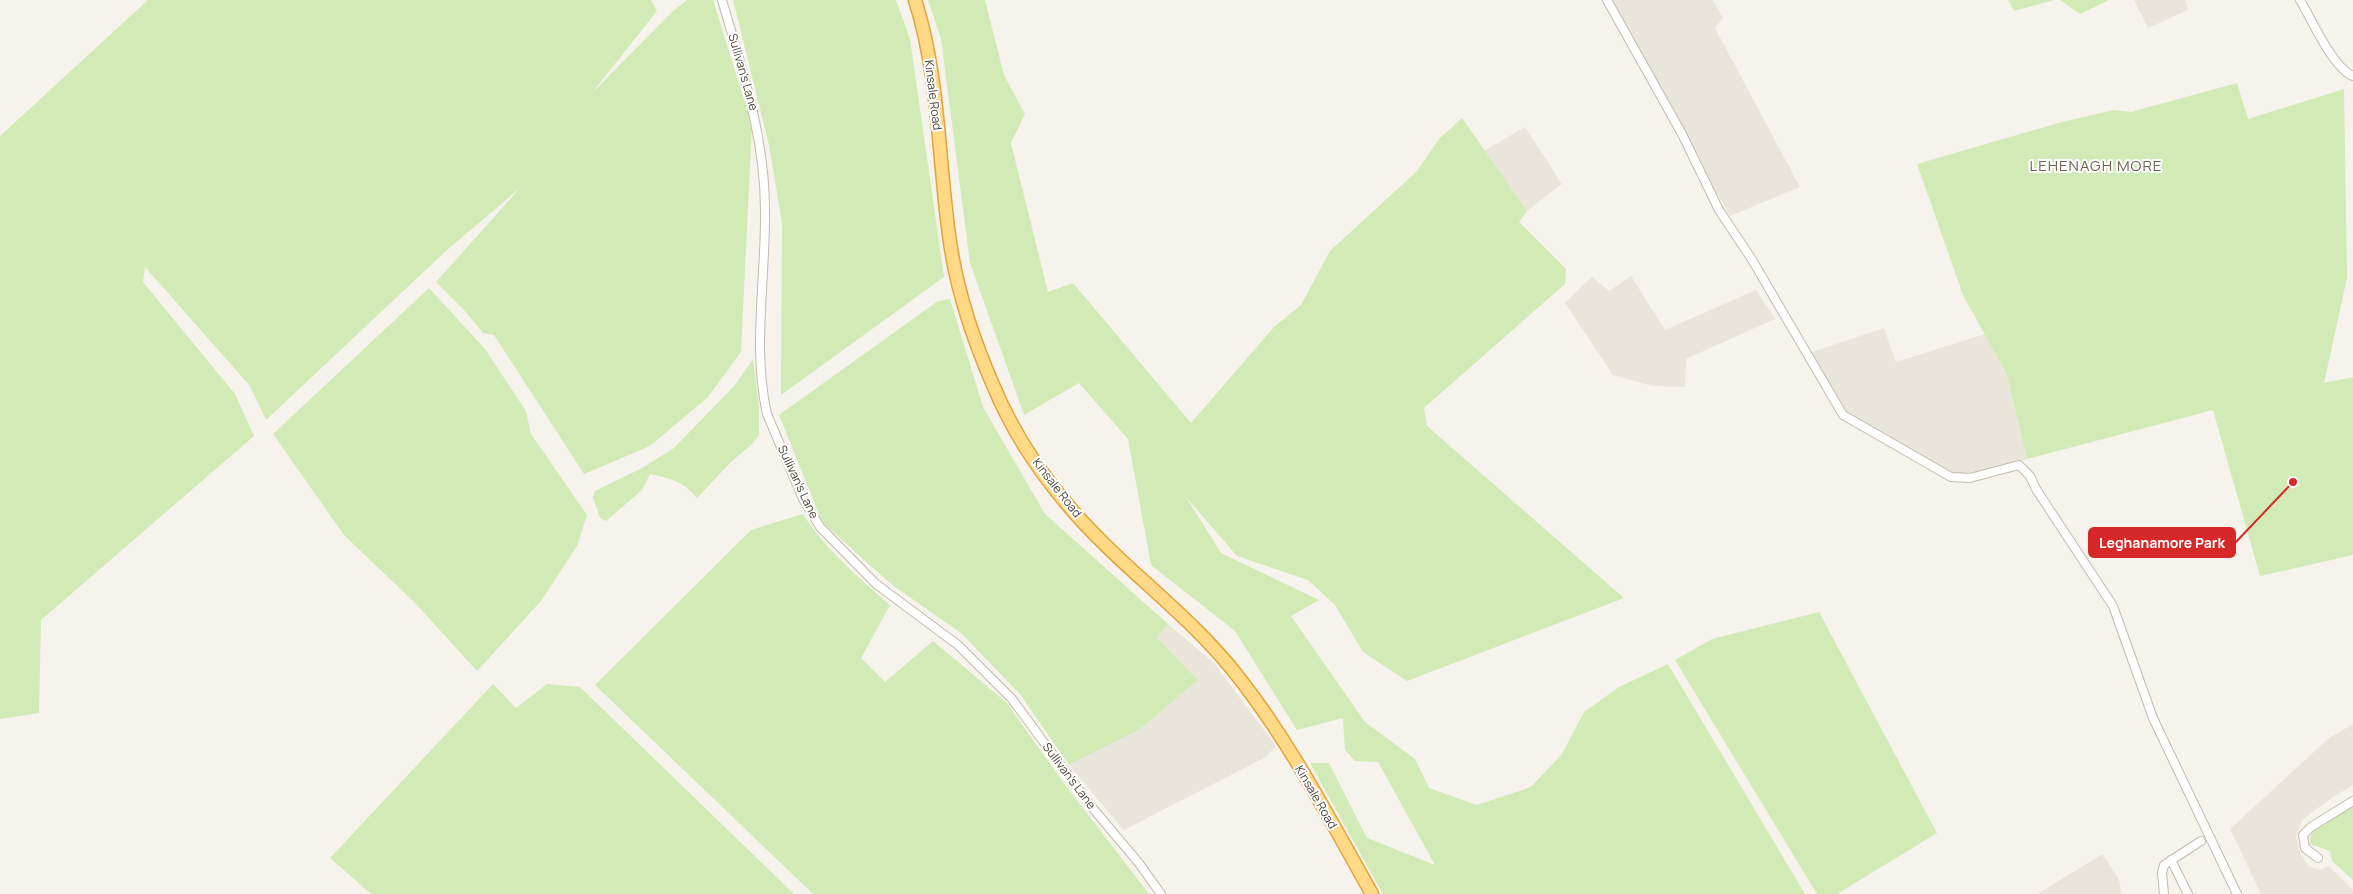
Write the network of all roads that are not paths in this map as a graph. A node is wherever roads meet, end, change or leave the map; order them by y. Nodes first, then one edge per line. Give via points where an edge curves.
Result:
1 (722, 0) edge
2 (915, 0) edge
3 (1608, 0) edge
4 (2300, 0) edge
5 (2353, 76) edge
6 (2353, 801) edge
7 (2201, 841) dead end
8 (2318, 858) dead end
9 (2171, 860) junction
10 (1161, 894) edge
11 (1372, 894) edge
12 (2164, 894) edge
13 (2188, 894) edge
14 (2238, 894) edge

1 - 10 street, Sullivan's Lane via 742,66 761,148 765,210 761,305 764,400 803,499 820,527 876,584 958,645 1012,700
2 - 11 highway, Kinsale Road via 935,94 950,242 958,285 993,387 1016,433 1067,505 1187,620 1231,668 1273,723
3 - 14 street via 1682,134 1719,210 1751,258 1843,415 1951,477 1970,478 2018,465 2030,476 2113,606 2153,718
4 - 5 street via 2344,72
6 - 8 street via 2311,827 2304,835 2305,848
7 - 9 street
9 - 12 street via 2164,865 2162,873
9 - 13 street

